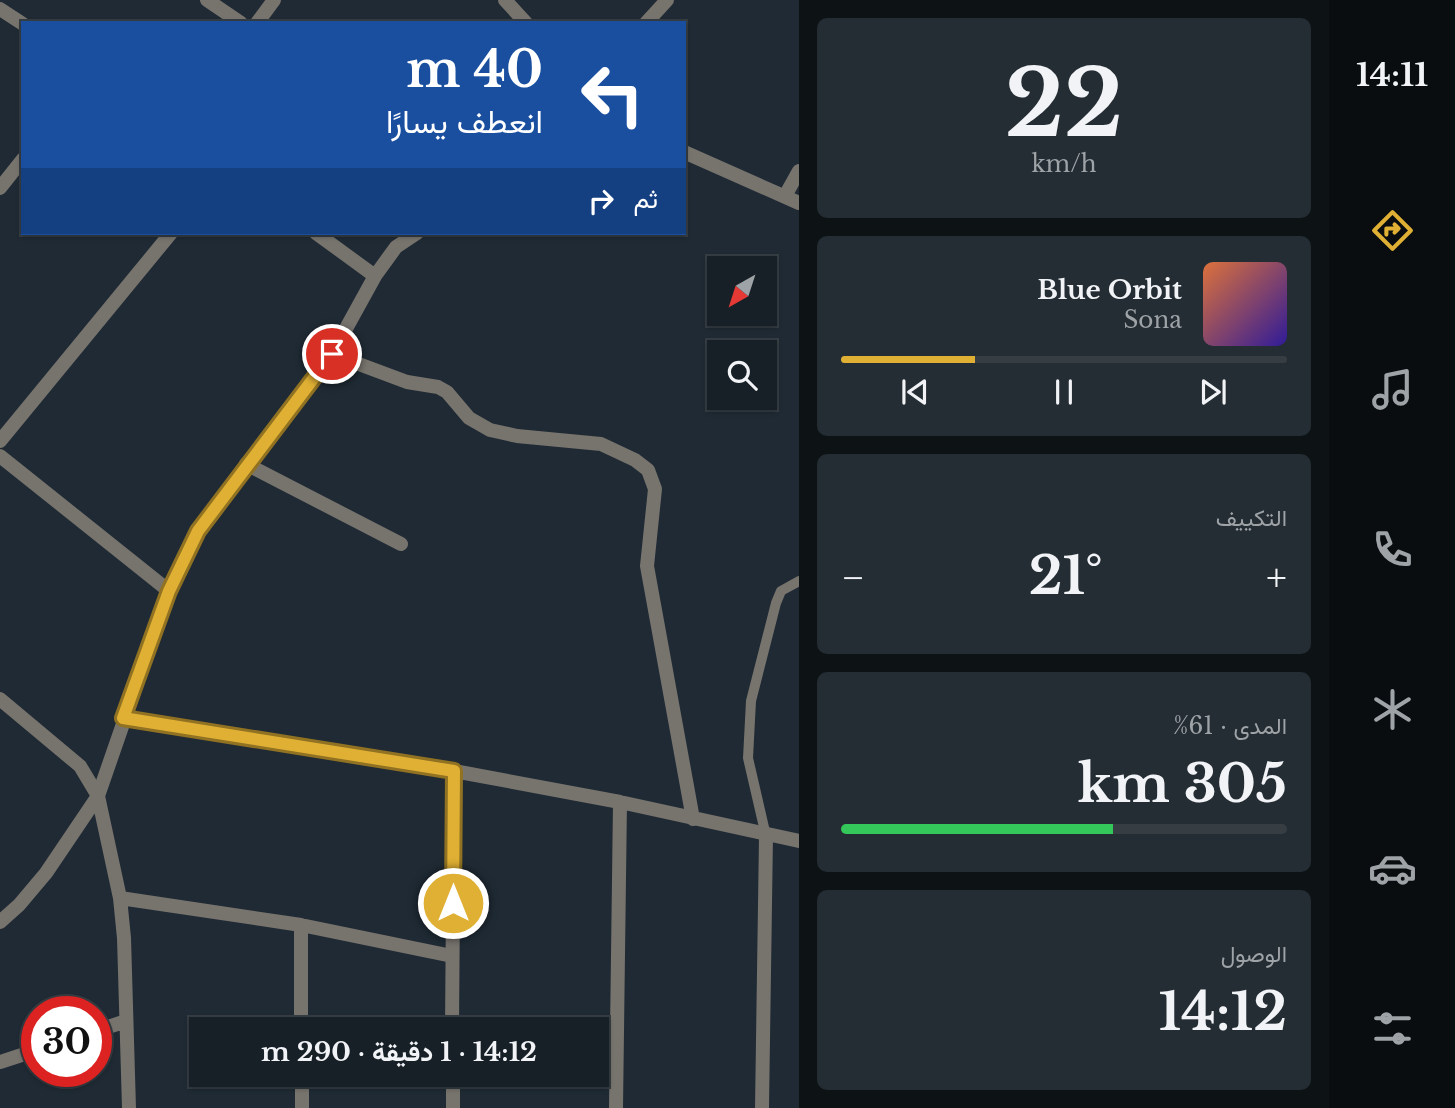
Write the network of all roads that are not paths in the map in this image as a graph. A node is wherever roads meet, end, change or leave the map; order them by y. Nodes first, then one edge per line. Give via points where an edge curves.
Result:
1 (207, 0) edge
2 (274, 0) edge
3 (505, 0) edge
4 (667, 0) edge
5 (0, 9) edge
6 (238, 21) edge
7 (258, 21) edge
8 (524, 21) edge
9 (648, 21) edge
10 (21, 23) edge
11 (686, 153) edge
12 (21, 162) edge
13 (799, 172) edge
14 (0, 188) edge
15 (785, 195) junction
16 (799, 203) edge
17 (169, 235) edge
18 (319, 235) edge
19 (414, 235) edge
20 (375, 276) junction
21 (332, 354) junction
22 (0, 441) edge
23 (2, 461) edge
24 (246, 464) junction
25 (401, 544) dead end
26 (799, 581) edge
27 (169, 591) junction
28 (0, 699) edge
29 (123, 718) junction
30 (454, 771) junction
31 (98, 796) junction
32 (620, 802) junction
33 (693, 819) junction
34 (766, 836) junction
35 (799, 841) edge
36 (120, 898) junction
37 (0, 922) edge
38 (300, 925) junction
39 (452, 956) junction
40 (301, 1017) edge
41 (452, 1017) edge
42 (126, 1021) junction
43 (112, 1026) edge
44 (21, 1055) edge
45 (0, 1062) edge
46 (302, 1087) edge
47 (453, 1087) edge
48 (130, 1108) edge
49 (302, 1108) edge
50 (453, 1108) edge
51 (616, 1108) edge
52 (762, 1108) edge

1 - 6 street
2 - 7 street
3 - 8 street
4 - 9 street
5 - 10 street
11 - 15 street
12 - 14 street
13 - 15 street
15 - 16 street
17 - 22 street
18 - 20 street
19 - 20 street via 396,247
20 - 21 street
21 - 24 street
21 - 33 street via 407,382 438,387 469,418 490,430 601,444 648,470 655,489 647,566
23 - 27 street
24 - 25 street
24 - 27 street via 198,531
26 - 34 lane via 781,591 776,603 751,701 748,758
27 - 29 street
28 - 31 street via 80,766
29 - 30 street
29 - 31 street
30 - 32 street
30 - 39 street
31 - 36 street
31 - 37 street via 46,873
32 - 33 street
32 - 51 street
33 - 34 street
34 - 35 street
34 - 52 street
36 - 38 street
36 - 42 street
38 - 39 street
38 - 40 street
39 - 41 street
42 - 43 street
42 - 48 street
44 - 45 street
46 - 49 street
47 - 50 street

